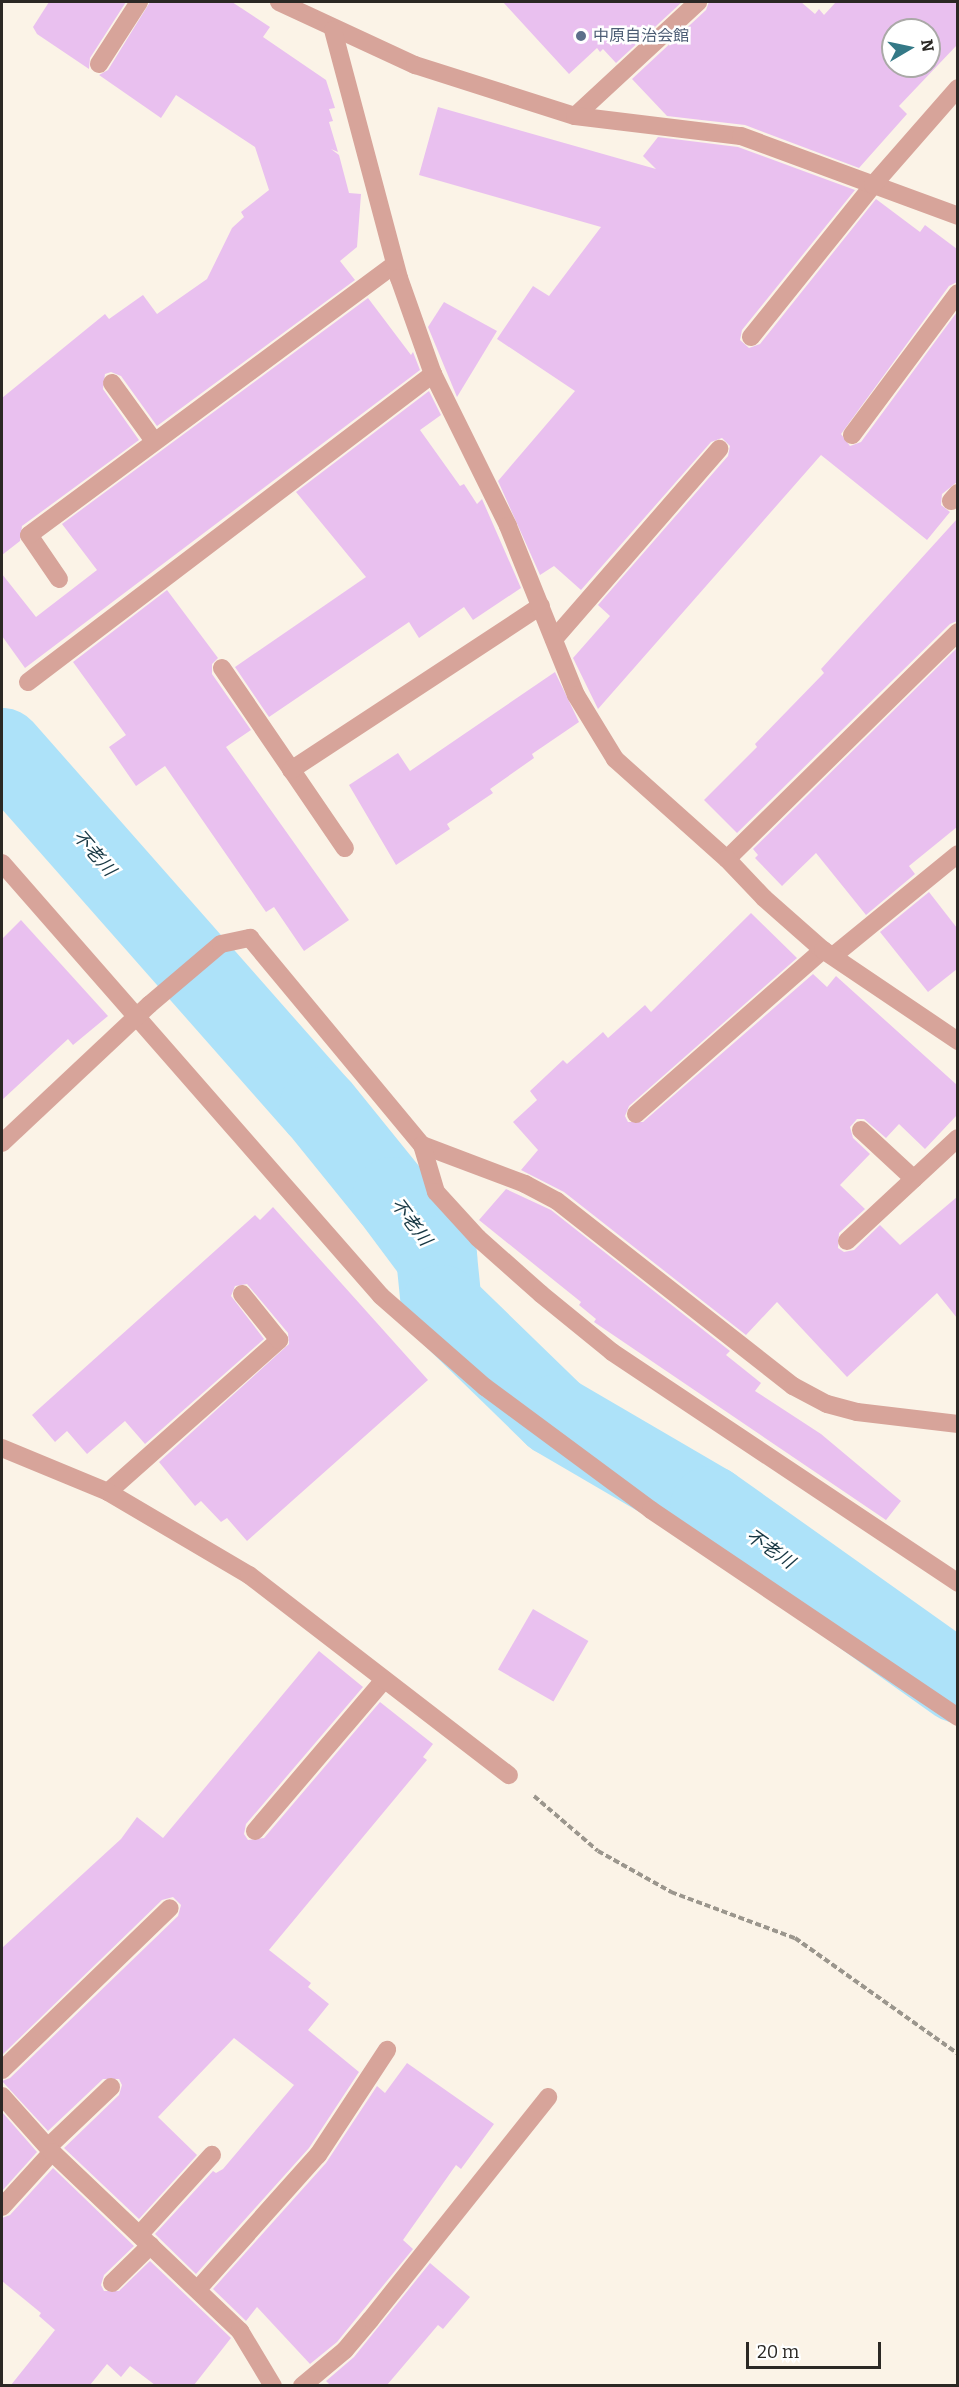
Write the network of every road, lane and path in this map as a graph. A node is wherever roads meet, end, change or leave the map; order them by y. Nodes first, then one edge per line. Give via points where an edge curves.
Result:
1 (139, 2) edge
2 (279, 2) edge
3 (698, 2) edge
4 (333, 30) junction
5 (99, 64) dead end
6 (957, 88) edge
7 (575, 116) junction
8 (873, 185) junction
9 (957, 216) edge
10 (395, 264) junction
11 (957, 293) edge
12 (751, 337) dead end
13 (434, 374) junction
14 (112, 383) dead end
15 (852, 435) dead end
16 (154, 441) junction
17 (719, 449) dead end
18 (59, 579) dead end
19 (541, 606) junction
20 (957, 632) edge
21 (554, 639) junction
22 (222, 668) dead end
23 (28, 682) dead end
24 (291, 770) junction
25 (345, 848) dead end
26 (957, 854) edge
27 (727, 859) junction
28 (2, 863) edge
29 (828, 953) junction
30 (143, 1010) junction
31 (957, 1041) edge
32 (636, 1114) dead end
33 (861, 1130) dead end
34 (957, 1138) edge
35 (2, 1143) edge
36 (422, 1145) junction
37 (914, 1179) junction
38 (847, 1241) dead end
39 (242, 1294) dead end
40 (957, 1424) edge
41 (2, 1448) edge
42 (108, 1492) junction
43 (957, 1583) edge
44 (384, 1680) junction
45 (957, 1717) edge
46 (509, 1775) joint
47 (255, 1831) dead end
48 (170, 1908) dead end
49 (387, 2050) dead end
50 (957, 2054) edge
51 (2, 2070) edge
52 (111, 2087) dead end
53 (2, 2096) edge
54 (548, 2097) dead end
55 (50, 2150) junction
56 (212, 2155) dead end
57 (2, 2207) edge
58 (146, 2240) junction
59 (112, 2283) dead end
60 (198, 2289) junction
61 (273, 2385) edge
62 (302, 2385) edge

1 - 5 street
2 - 4 street
3 - 7 street
4 - 7 street via 415,65
4 - 10 street
6 - 8 street
7 - 8 street via 741,136
8 - 9 street
8 - 12 street
10 - 13 street
10 - 16 street
11 - 15 street
13 - 19 street via 508,526
13 - 23 street
14 - 16 street
16 - 18 street via 29,536
17 - 21 street
19 - 21 street
19 - 24 street
20 - 27 street
21 - 27 street via 576,695 615,759
22 - 24 street
24 - 25 street
26 - 29 street
27 - 29 street
28 - 30 street
29 - 31 street
29 - 32 street
30 - 35 street
30 - 36 street via 221,944 250,938
30 - 45 street via 381,1296 485,1387 651,1510
33 - 37 street
34 - 37 street
36 - 40 street via 525,1184 557,1201 793,1386 826,1404 857,1413
36 - 43 street via 436,1192 478,1239 541,1294 612,1352
37 - 38 street
39 - 42 street via 279,1340
41 - 42 street
42 - 44 street via 249,1575
44 - 46 street
44 - 47 street
46 - 50 path via 598,1851 671,1892 795,1938
48 - 51 street
49 - 60 street via 318,2155
52 - 55 street
53 - 55 street
54 - 62 street via 351,2342
55 - 57 street
55 - 58 street
56 - 58 street
58 - 59 street
58 - 60 street
60 - 61 street via 240,2331

